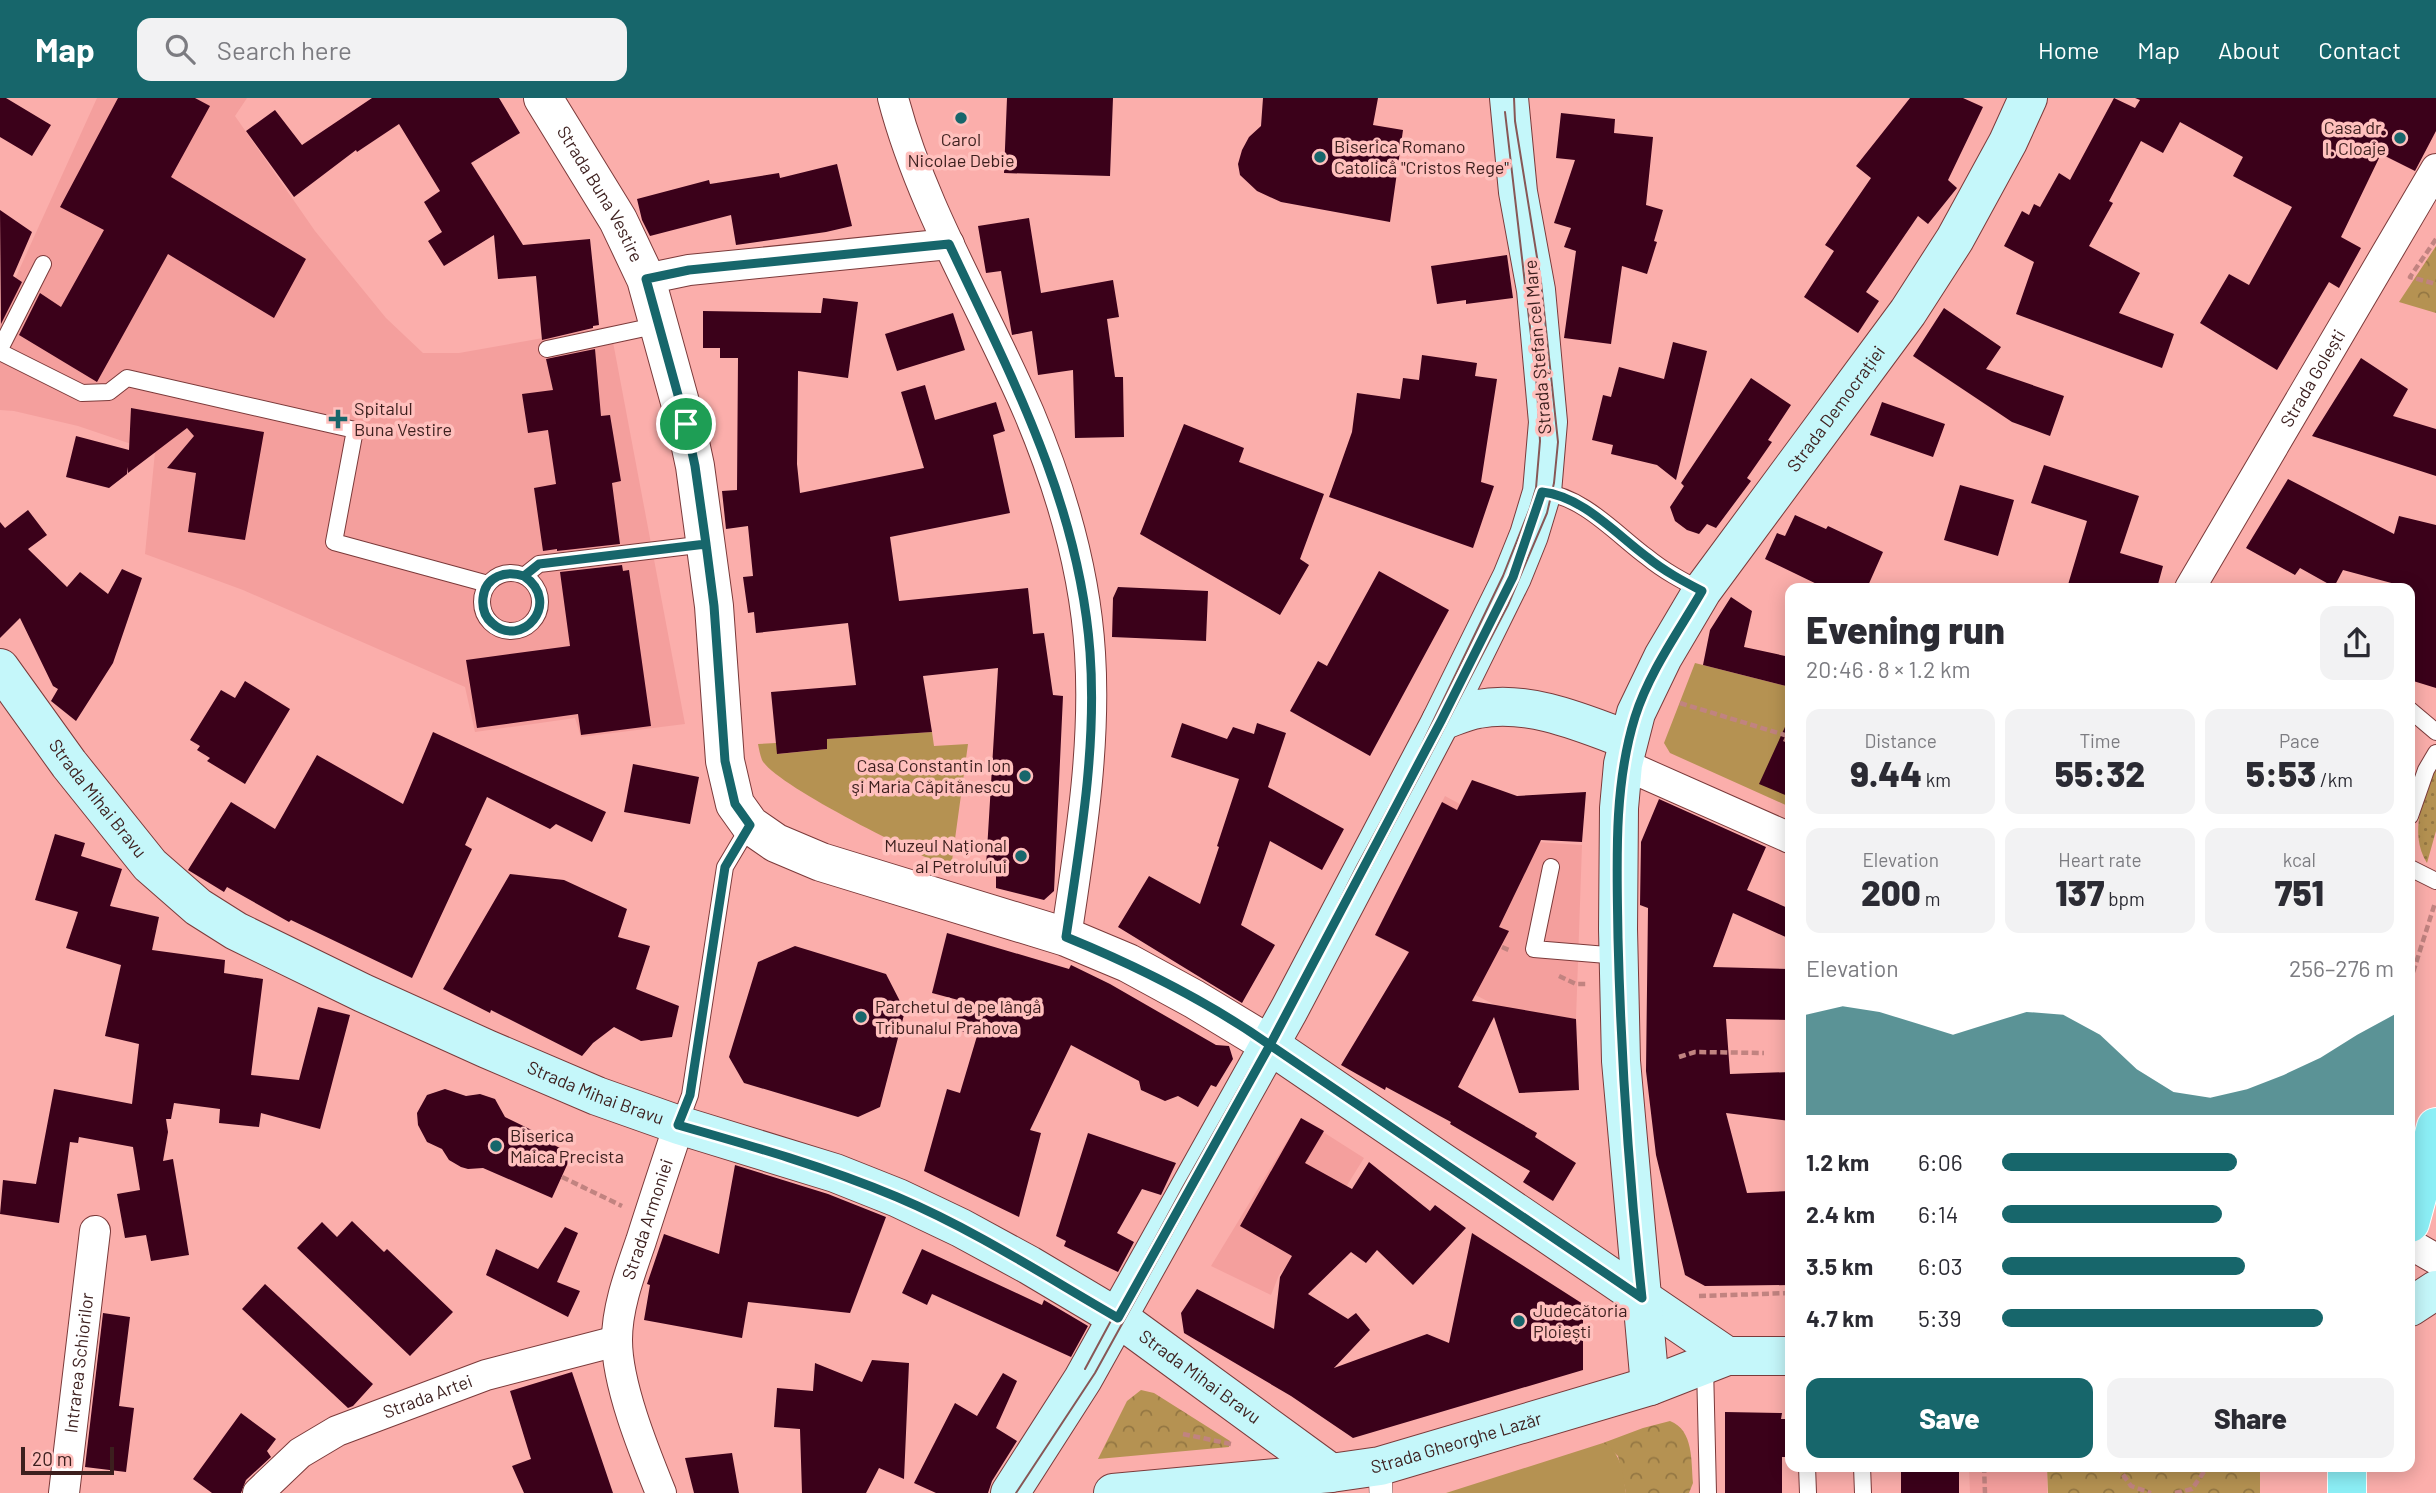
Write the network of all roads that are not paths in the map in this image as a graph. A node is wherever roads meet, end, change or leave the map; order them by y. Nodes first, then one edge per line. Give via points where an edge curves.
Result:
1 (543, 98) edge
2 (893, 98) edge
3 (1509, 98) edge
4 (2028, 98) edge
5 (2436, 169) edge
6 (949, 244) junction
7 (43, 264) dead end
8 (646, 279) junction
9 (659, 325) junction
10 (547, 349) dead end
11 (0, 351) edge
12 (1542, 492) junction
13 (706, 544) junction
14 (524, 576) junction
15 (2193, 583) edge
16 (488, 584) junction
17 (1702, 591) junction
18 (0, 668) edge
19 (2415, 714) edge
20 (1441, 721) junction
21 (2436, 732) edge
22 (1629, 739) junction
23 (2436, 753) edge
24 (2415, 802) edge
25 (750, 825) junction
26 (1785, 835) edge
27 (2415, 866) edge
28 (1551, 867) dead end
29 (2436, 881) edge
30 (1066, 937) junction
31 (1619, 956) junction
32 (1270, 1045) junction
33 (678, 1125) junction
34 (2436, 1128) edge
35 (2415, 1205) edge
36 (95, 1231) dead end
37 (2415, 1247) edge
38 (2436, 1259) edge
39 (2436, 1290) edge
40 (1642, 1298) junction
41 (2415, 1304) edge
42 (1118, 1318) junction
43 (617, 1341) junction
44 (1785, 1356) edge
45 (1716, 1360) junction
46 (1650, 1387) junction
47 (1807, 1472) edge
48 (1862, 1472) edge
49 (2347, 1472) edge
50 (1331, 1473) junction
51 (1381, 1479) edge
52 (64, 1493) edge
53 (258, 1493) edge
54 (662, 1493) edge
55 (1010, 1493) edge
56 (1113, 1493) edge
57 (1708, 1493) edge
58 (1808, 1493) edge
59 (1863, 1493) edge
60 (2347, 1493) edge

1 - 8 street, Strada Buna Vestire via 618,220
2 - 6 street via 902,133
3 - 12 main road, Strada Ștefan cel Mare via 1544,369 1548,422
4 - 17 main road, Strada Democrației via 1955,239 1908,312
5 - 15 street, Strada Golești
6 - 8 street via 689,270
6 - 30 street via 1029,412 1050,467 1083,591 1090,654 1090,739
7 - 11 lane
8 - 9 street, Strada Buna Vestire
9 - 10 lane
9 - 13 street, Strada Buna Vestire via 691,445
11 - 16 lane via 82,393 108,393 127,378 355,430 334,542
12 - 17 lane via 1584,509 1649,559
12 - 20 main road, Strada Ștefan cel Mare via 1513,577
13 - 14 lane via 539,564
13 - 25 street, Strada Buna Vestire via 725,761 735,804
14 - 16 lane via 505,573
14 - 16 lane via 537,588 540,607 531,623 514,631 488,620 482,602
17 - 22 main road, Strada Democrației via 1663,657
18 - 33 main road, Strada Mihai Bravu via 150,865 198,907 236,931 363,993 597,1096
19 - 21 lane
20 - 22 main road via 1479,709 1515,707 1554,714
20 - 32 main road, Strada Ștefan cel Mare
22 - 26 street
22 - 31 main road via 1617,852
23 - 24 lane
25 - 30 street via 776,843 821,862
25 - 33 lane, Strada Armoniei via 725,867 690,1095
27 - 29 lane
28 - 31 lane via 1534,949
30 - 32 street via 1128,963
31 - 40 main road via 1626,1133
32 - 40 main road
32 - 42 main road, Strada Ștefan cel Mare
33 - 42 main road, Strada Mihai Bravu via 835,1173 898,1198 1029,1265
33 - 43 street, Strada Armoniei via 622,1305
34 - 35 main road
36 - 52 street, Intrarea Schiorilor
37 - 38 street
39 - 41 main road
40 - 45 main road
40 - 46 main road
42 - 50 main road, Strada Mihai Bravu
42 - 55 main road, Strada Ștefan cel Mare
43 - 53 street, Strada Artei via 486,1375 337,1431 300,1453
43 - 54 street, Strada Armoniei via 634,1420
44 - 45 main road, Strada Gheorghe Lazăr
45 - 46 main road, Strada Gheorghe Lazăr
45 - 57 lane
46 - 51 main road, Strada Gheorghe Lazăr
47 - 58 lane
48 - 59 lane
49 - 60 main road
50 - 51 main road, Strada Gheorghe Lazăr
50 - 56 main road, Strada Gheorghe Lazăr

